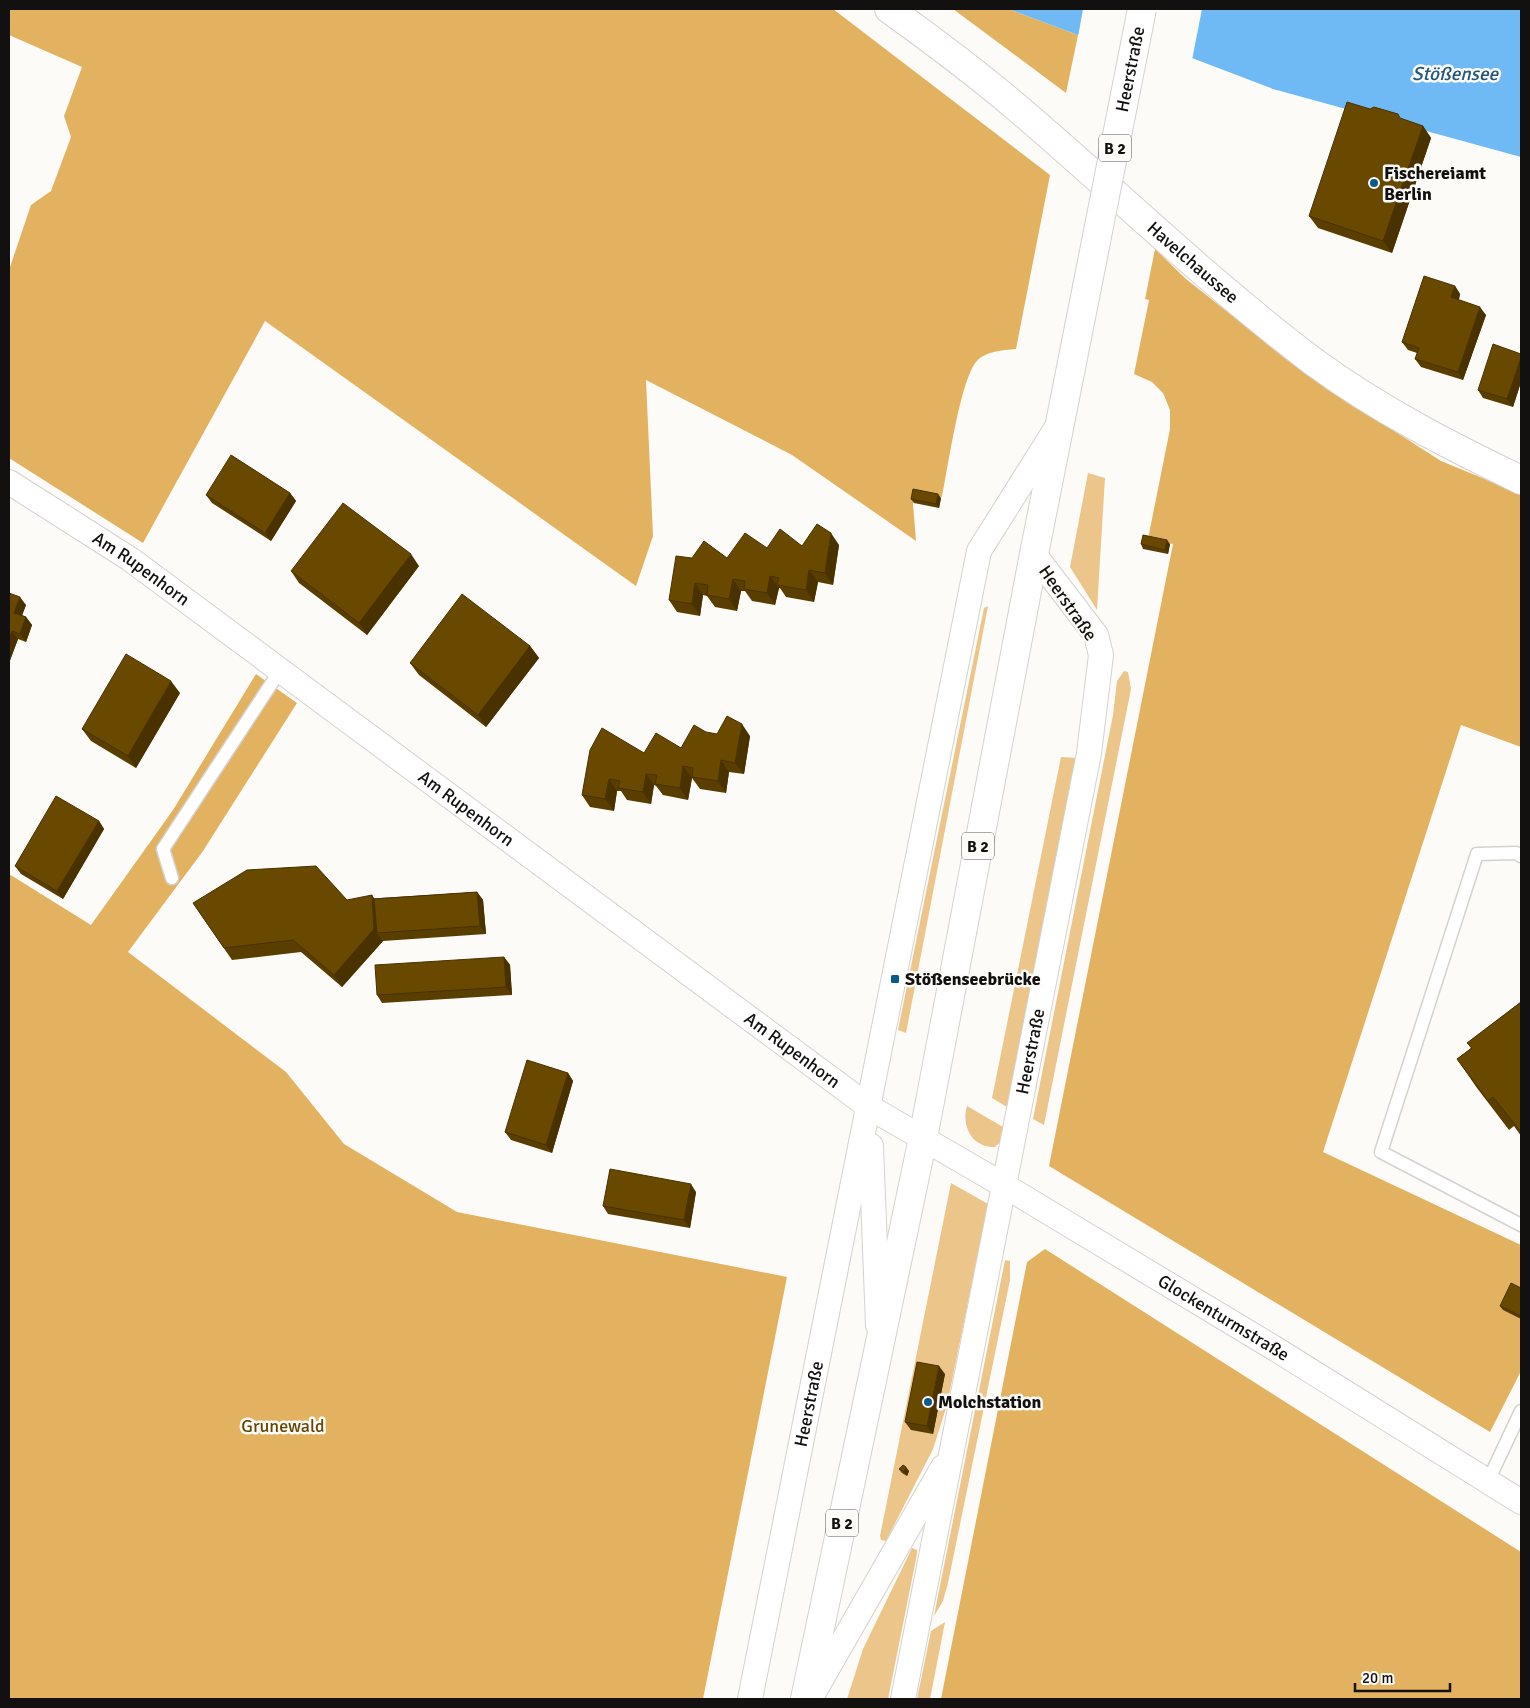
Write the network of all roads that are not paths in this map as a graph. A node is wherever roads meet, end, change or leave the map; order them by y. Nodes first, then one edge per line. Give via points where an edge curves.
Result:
1 (889, 9) edge
2 (1142, 9) edge
3 (1060, 424) junction
4 (1521, 480) edge
5 (9, 482) edge
6 (1034, 554) junction
7 (281, 669) junction
8 (1521, 856) edge
9 (172, 878) dead end
10 (869, 1107) junction
11 (923, 1138) junction
12 (1005, 1186) junction
13 (1521, 1224) edge
14 (879, 1347) junction
15 (1521, 1411) edge
16 (953, 1449) junction
17 (1488, 1481) junction
18 (1521, 1502) edge
19 (750, 1699) edge
20 (805, 1699) edge
21 (810, 1699) edge
22 (903, 1699) edge

1 - 4 main road, Havelchaussee via 1014,106 1199,269 1315,362 1399,416
2 - 3 main road, Heerstraße / B 2, bridge
3 - 6 main road, Heerstraße / B 2
3 - 10 street, Heerstraße via 979,551
5 - 7 street, Am Rupenhorn via 130,559
6 - 11 main road, Heerstraße / B 2
6 - 12 street, Heerstraße via 1096,635 1101,655 1089,753
7 - 9 lane via 163,849
7 - 10 street, Am Rupenhorn
8 - 13 lane via 1477,854 1381,1152
10 - 11 street, Am Rupenhorn
10 - 14 street, Heerstraße
10 - 19 street, Heerstraße
11 - 12 street, Glockenturmstraße
11 - 14 main road, Heerstraße / B 2
12 - 16 street, Heerstraße
12 - 17 street, Glockenturmstraße
14 - 20 main road, Heerstraße / B 2
15 - 17 lane
16 - 21 street, Heerstraße
16 - 22 street, Heerstraße
17 - 18 street, Glockenturmstraße

